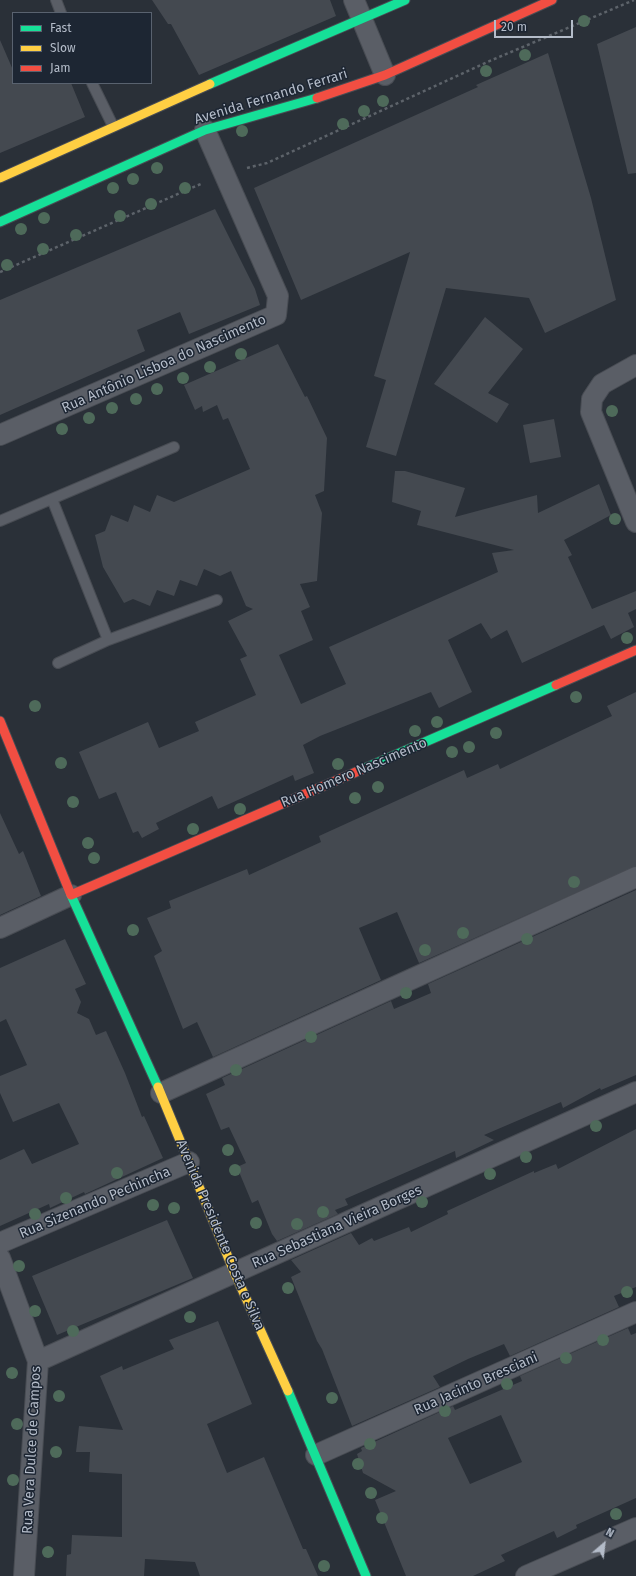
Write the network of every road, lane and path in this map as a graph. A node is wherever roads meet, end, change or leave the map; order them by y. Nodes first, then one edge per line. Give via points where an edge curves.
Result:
1 (56, 0) edge
2 (405, 0) edge
3 (552, 0) edge
4 (634, 0) edge
5 (358, 9) edge
6 (61, 12) edge
7 (385, 75) junction
8 (92, 84) edge
9 (113, 126) junction
10 (205, 130) junction
11 (224, 174) junction
12 (0, 178) edge
13 (0, 222) edge
14 (0, 272) edge
15 (636, 365) edge
16 (0, 435) edge
17 (174, 447) dead end
18 (52, 499) junction
19 (0, 521) edge
20 (636, 522) edge
21 (217, 600) dead end
22 (108, 640) junction
23 (636, 650) edge
24 (58, 663) dead end
25 (0, 721) edge
26 (636, 877) edge
27 (71, 895) junction
28 (0, 928) edge
29 (161, 1092) junction
30 (636, 1092) edge
31 (189, 1162) junction
32 (0, 1243) edge
33 (0, 1258) edge
34 (235, 1274) junction
35 (636, 1312) edge
36 (38, 1361) junction
37 (316, 1455) junction
38 (636, 1528) edge
39 (24, 1576) edge
40 (366, 1576) edge
41 (526, 1576) edge

1 - 6 lane
2 - 5 street, Avenida Fernando Ferrari
3 - 7 street, Avenida Fernando Ferrari
4 - 11 path via 492,60 267,163
5 - 7 street
5 - 9 street, Avenida Fernando Ferrari
7 - 10 street, Avenida Fernando Ferrari via 343,90
8 - 9 lane
9 - 12 street, Avenida Fernando Ferrari
10 - 11 street, Rua Antônio Lisboa do Nascimento
10 - 13 street, Avenida Fernando Ferrari
11 - 14 path
11 - 16 street, Rua Antônio Lisboa do Nascimento via 278,296 276,315
15 - 20 street via 602,384 592,398 591,412
17 - 18 lane
18 - 19 lane
18 - 22 lane
21 - 22 lane
22 - 24 lane
23 - 27 street, Rua Homero Nascimento
25 - 27 street, Avenida Presidente Costa e Silva
26 - 29 street
27 - 28 street
27 - 29 street, Avenida Presidente Costa e Silva
29 - 31 street, Avenida Presidente Costa e Silva
30 - 34 street, Rua Sebastiana Vieira Borges
31 - 32 street, Rua Sizenando Pechincha
31 - 34 street, Avenida Presidente Costa e Silva
33 - 36 street, Rua Vera Dulce de Campos
34 - 36 street, Rua Sebastiana Vieira Borges
34 - 37 street, Avenida Presidente Costa e Silva
35 - 37 street, Rua Jacinto Bresciani
36 - 39 street, Rua Vera Dulce de Campos
37 - 40 street, Avenida Presidente Costa e Silva
38 - 41 street

